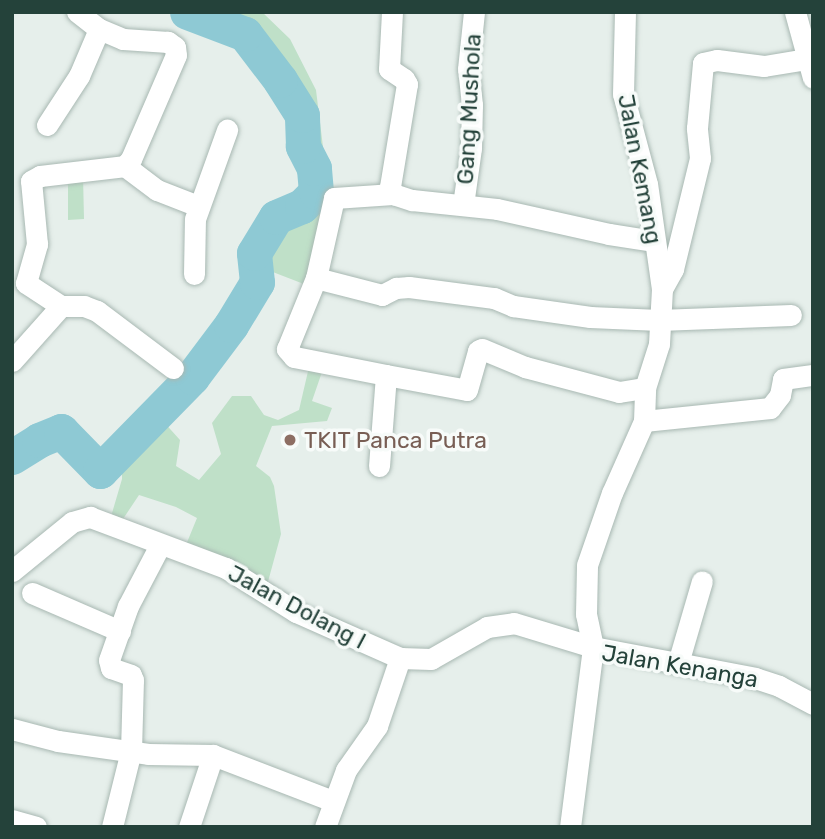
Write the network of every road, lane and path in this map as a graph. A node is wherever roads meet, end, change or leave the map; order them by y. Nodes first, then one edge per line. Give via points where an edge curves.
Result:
1 (77, 12) edge
2 (392, 12) edge
3 (474, 12) edge
4 (625, 12) edge
5 (795, 12) edge
6 (99, 29) junction
7 (811, 66) edge
8 (47, 125) dead end
9 (227, 130) dead end
10 (125, 166) junction
11 (403, 197) junction
12 (463, 205) junction
13 (198, 206) junction
14 (654, 241) junction
15 (194, 274) dead end
16 (316, 278) junction
17 (662, 289) junction
18 (61, 306) junction
19 (791, 314) dead end
20 (659, 320) junction
21 (12, 361) edge
22 (173, 368) dead end
23 (386, 375) junction
24 (813, 375) edge
25 (645, 388) junction
26 (644, 421) junction
27 (379, 466) dead end
28 (160, 545) junction
29 (12, 571) edge
30 (702, 581) dead end
31 (32, 593) dead end
32 (120, 631) junction
33 (593, 647) junction
34 (400, 659) junction
35 (678, 663) junction
36 (813, 704) edge
37 (12, 729) edge
38 (131, 751) junction
39 (213, 755) junction
40 (333, 801) junction
41 (12, 820) edge
42 (36, 827) edge
43 (112, 827) edge
44 (189, 827) edge
45 (325, 827) edge
46 (570, 827) edge

1 - 6 street
2 - 11 street via 389,69 407,85 390,187
3 - 12 street, Gang Mushola via 468,69 471,148
4 - 14 street, Jalan Kemang via 623,94 647,184
5 - 7 street
6 - 8 street via 79,76
6 - 10 street via 123,39 168,42 176,55
7 - 17 street via 703,63 697,128 700,158 673,269
9 - 13 street
10 - 13 street via 157,190
10 - 18 street via 40,176 31,181 37,244 26,283
11 - 12 street
11 - 16 street via 334,198
12 - 14 street
13 - 15 street
14 - 17 street, Jalan Kemang
16 - 20 street via 382,295 409,287 590,317
16 - 23 street via 287,349 294,357
17 - 20 street, Jalan Kemang
18 - 21 street
18 - 22 street via 97,311
19 - 20 street
20 - 25 street, Jalan Kemang via 659,344
23 - 25 street via 467,390 482,349 525,367 619,392
23 - 27 street
24 - 26 street via 783,379 770,408
25 - 26 street, Jalan Kemang
26 - 33 street, Jalan Kemang via 587,565 586,614
28 - 29 street, Jalan Dolang I via 85,517 72,522
28 - 32 street
28 - 34 street, Jalan Dolang I via 226,568 296,612
30 - 35 street
31 - 32 street
32 - 38 street via 109,660 111,668 133,680
33 - 34 street, Jalan Dolang I via 514,623 487,626 431,659
33 - 35 street, Jalan Kenanga
33 - 46 street, Jalan Kenanga
34 - 40 street via 377,726 346,771
35 - 36 street, Jalan Kenanga via 767,682
37 - 38 street
38 - 39 street
38 - 43 street
39 - 40 street
39 - 44 street
40 - 45 street
41 - 42 street

